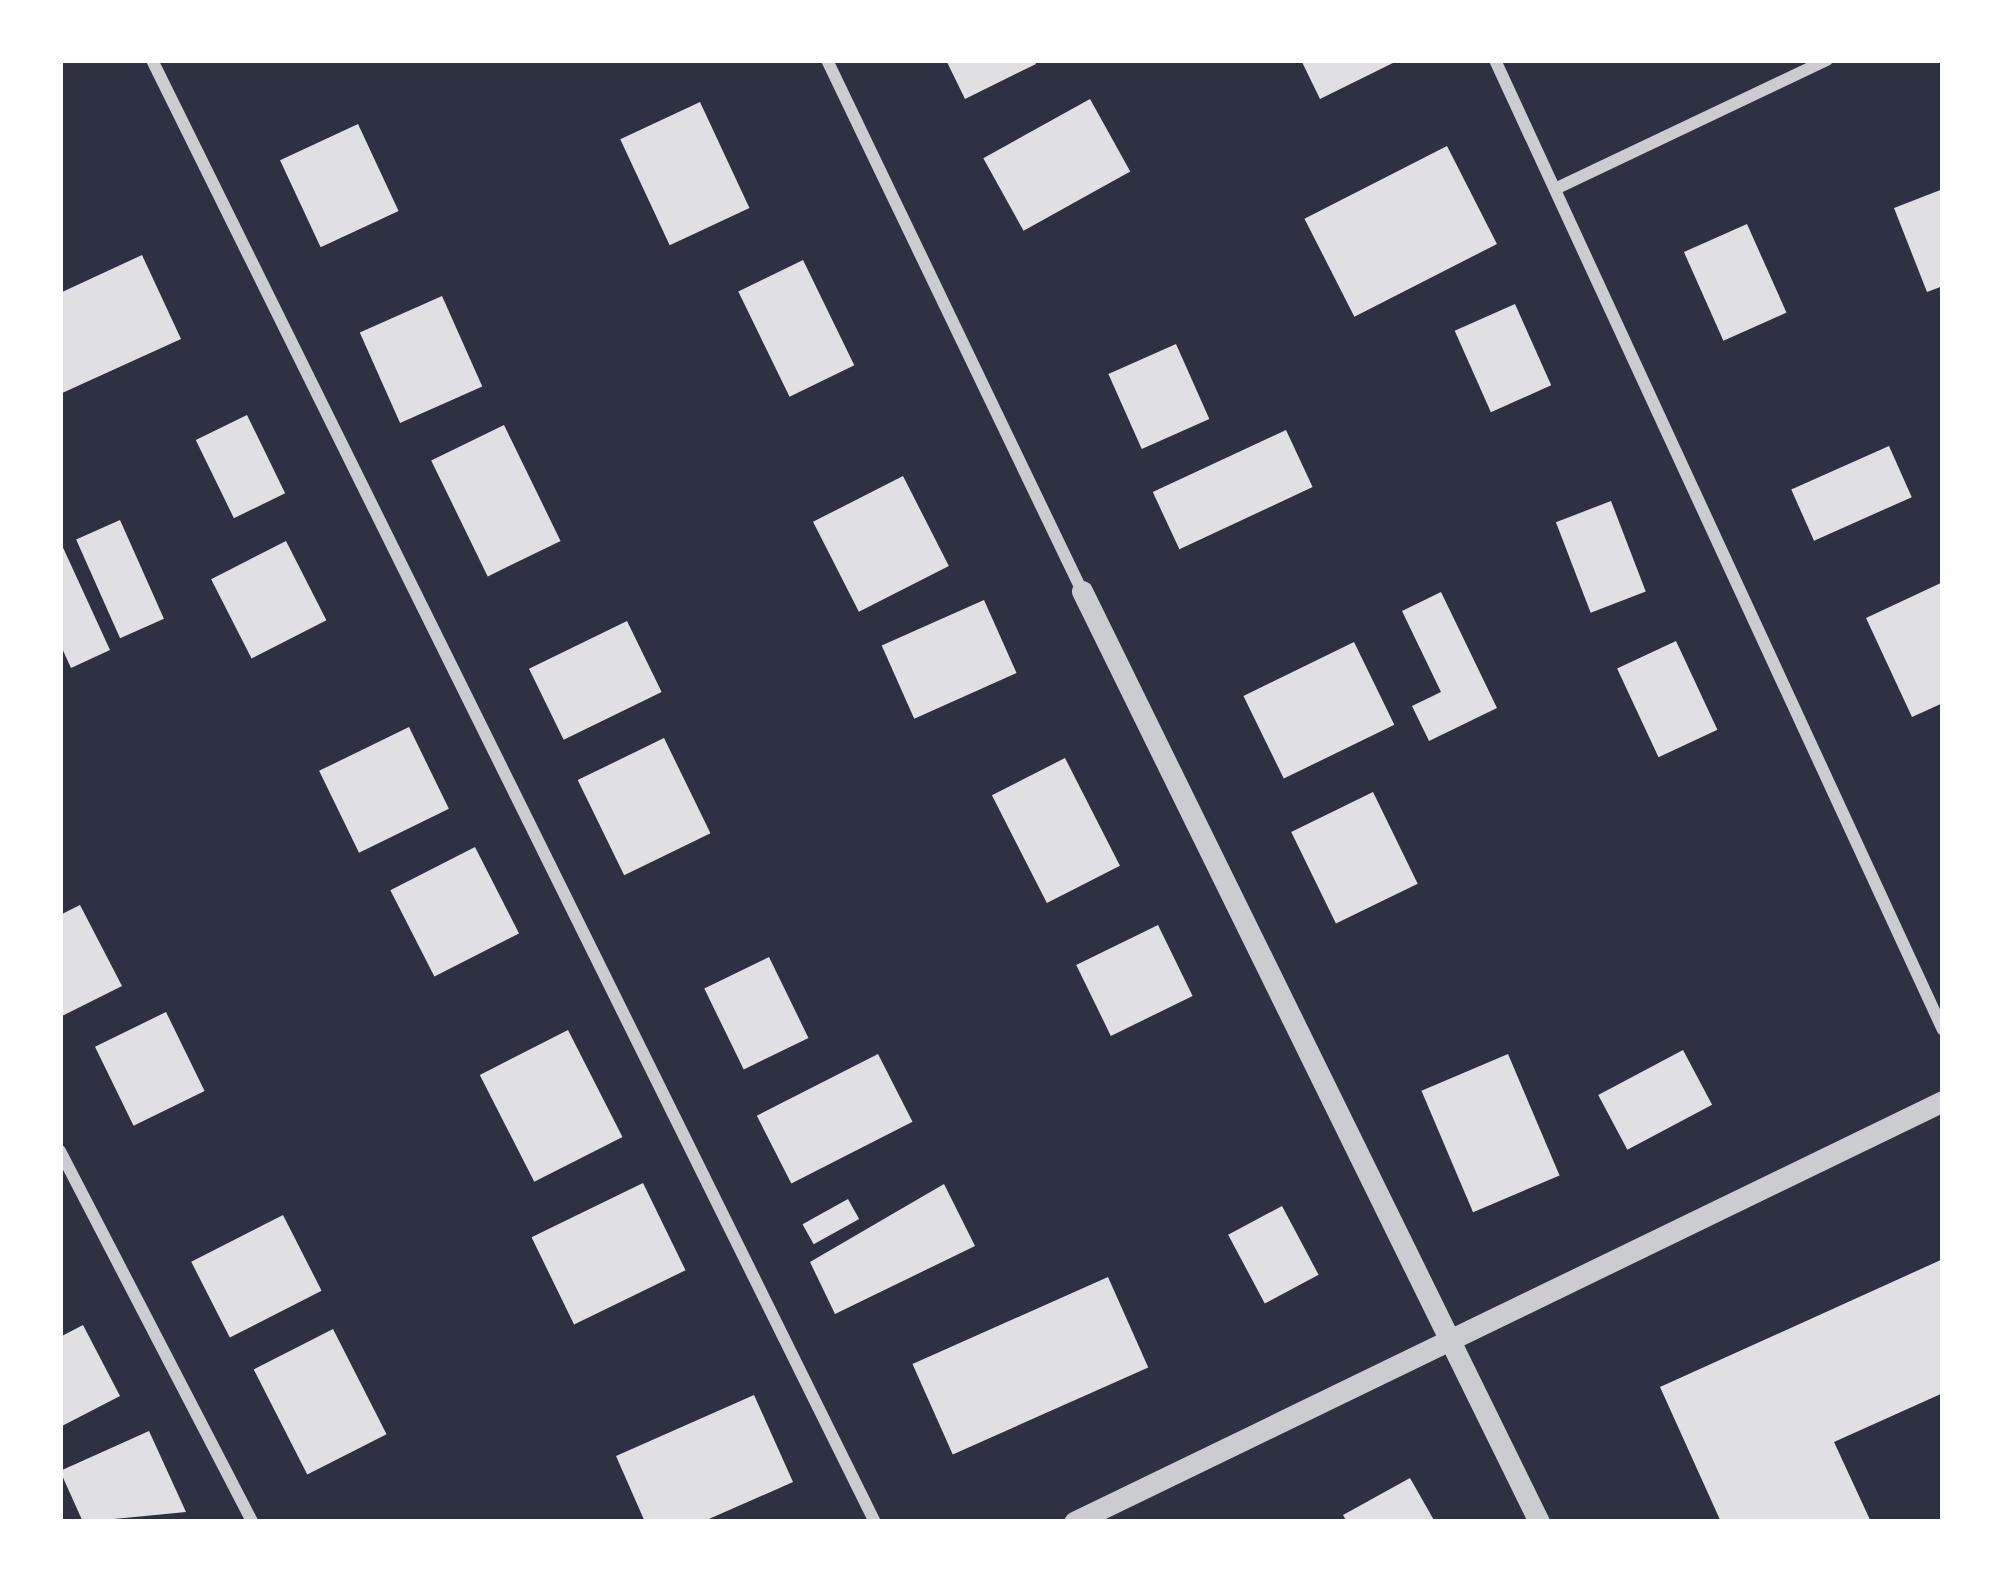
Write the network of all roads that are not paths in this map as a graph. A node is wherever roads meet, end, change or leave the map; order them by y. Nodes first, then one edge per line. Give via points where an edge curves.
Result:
1 (152, 60) edge
2 (827, 60) edge
3 (1495, 60) edge
4 (1828, 60) edge
5 (1555, 188) junction
6 (1082, 591) joint
7 (1943, 1030) edge
8 (1943, 1101) edge
9 (60, 1151) edge
10 (1444, 1342) junction
11 (252, 1522) edge
12 (875, 1522) edge
13 (1074, 1522) edge
14 (1539, 1522) edge

1 - 12 street
2 - 6 street
3 - 5 street
4 - 5 street
5 - 7 street
6 - 10 street
8 - 10 street
9 - 11 street
10 - 13 street
10 - 14 street

